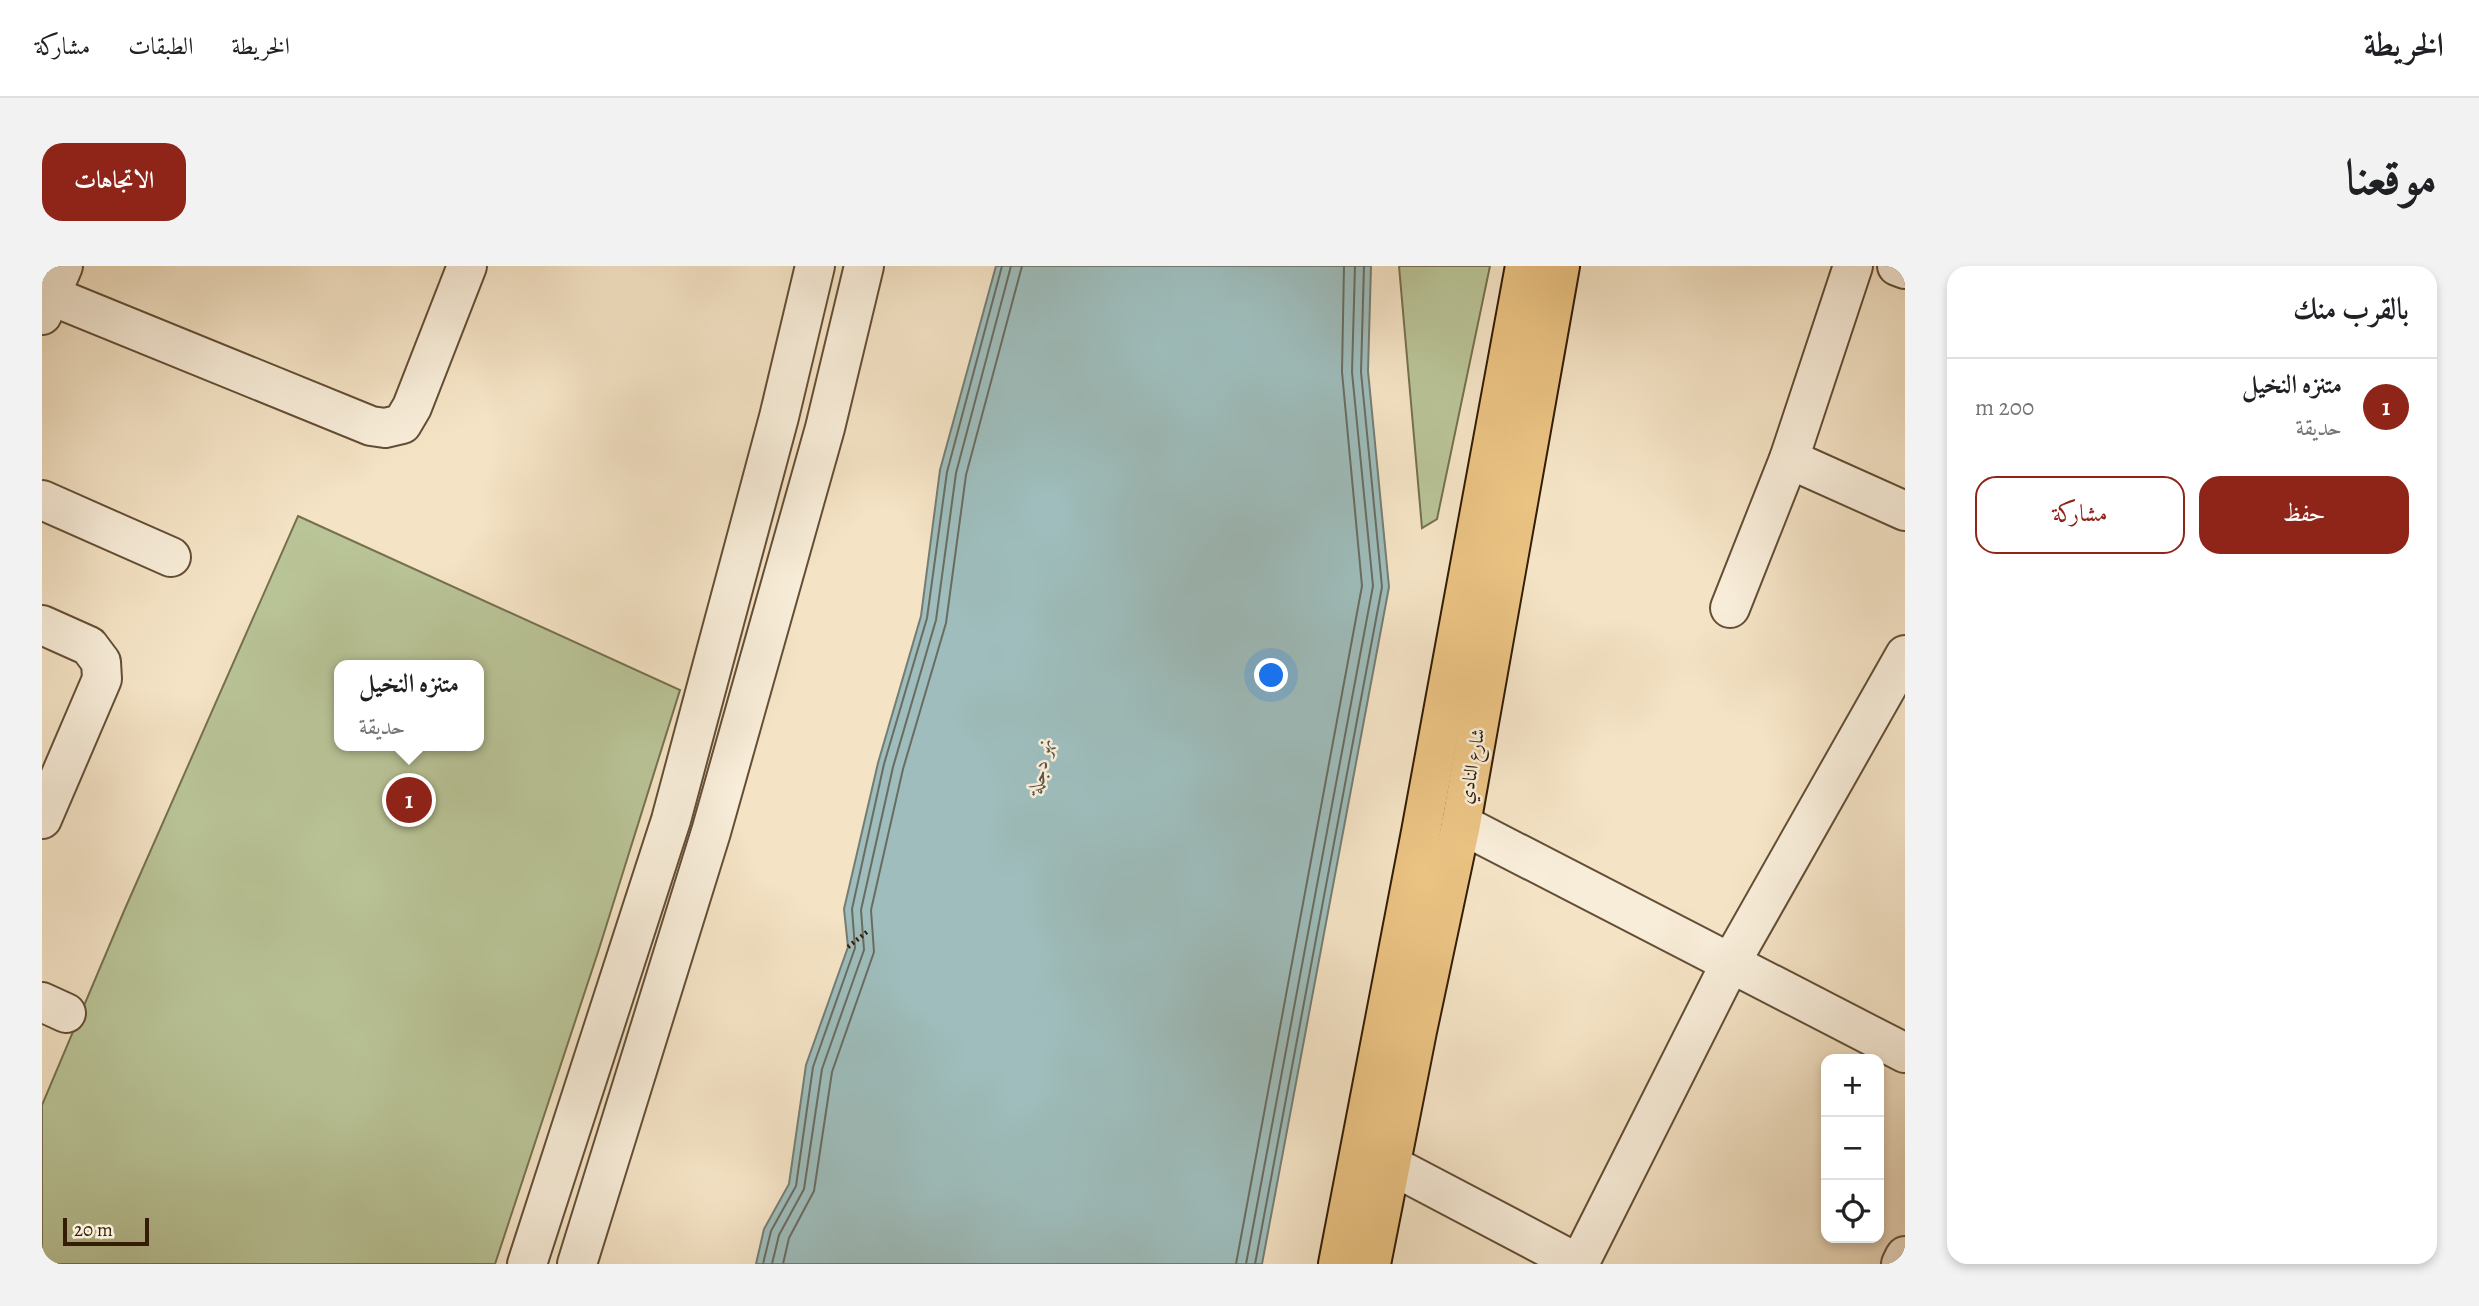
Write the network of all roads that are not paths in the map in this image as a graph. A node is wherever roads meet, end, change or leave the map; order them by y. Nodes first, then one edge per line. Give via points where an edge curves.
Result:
1 (467, 266) edge
2 (815, 266) edge
3 (864, 266) edge
4 (1525, 266) edge
5 (1560, 266) edge
6 (1853, 266) edge
7 (1897, 266) edge
8 (1905, 270) edge
9 (49, 292) edge
10 (1788, 459) junction
11 (42, 499) edge
12 (1905, 511) edge
13 (171, 557) dead end
14 (1730, 608) dead end
15 (42, 625) edge
16 (1905, 655) edge
17 (42, 819) edge
18 (1461, 824) junction
19 (1731, 962) junction
20 (1905, 1053) edge
21 (1391, 1165) junction
22 (1905, 1256) edge
23 (527, 1264) edge
24 (577, 1264) edge
25 (1338, 1264) edge
26 (1371, 1264) edge
27 (1579, 1264) edge
28 (1901, 1264) edge

1 - 9 street via 412,407 402,424 386,428 371,426
2 - 23 street via 671,820
3 - 24 street via 825,428 711,832
4 - 25 main road, شارع النادي
5 - 18 main road, شارع النادي
6 - 10 street
7 - 8 street
10 - 12 street
10 - 14 street
11 - 13 street
15 - 17 street via 89,646 101,662 102,679
16 - 19 street
18 - 19 street
18 - 21 main road, شارع النادي
19 - 20 street
19 - 27 street
21 - 26 main road, شارع النادي
21 - 27 street
22 - 28 street

